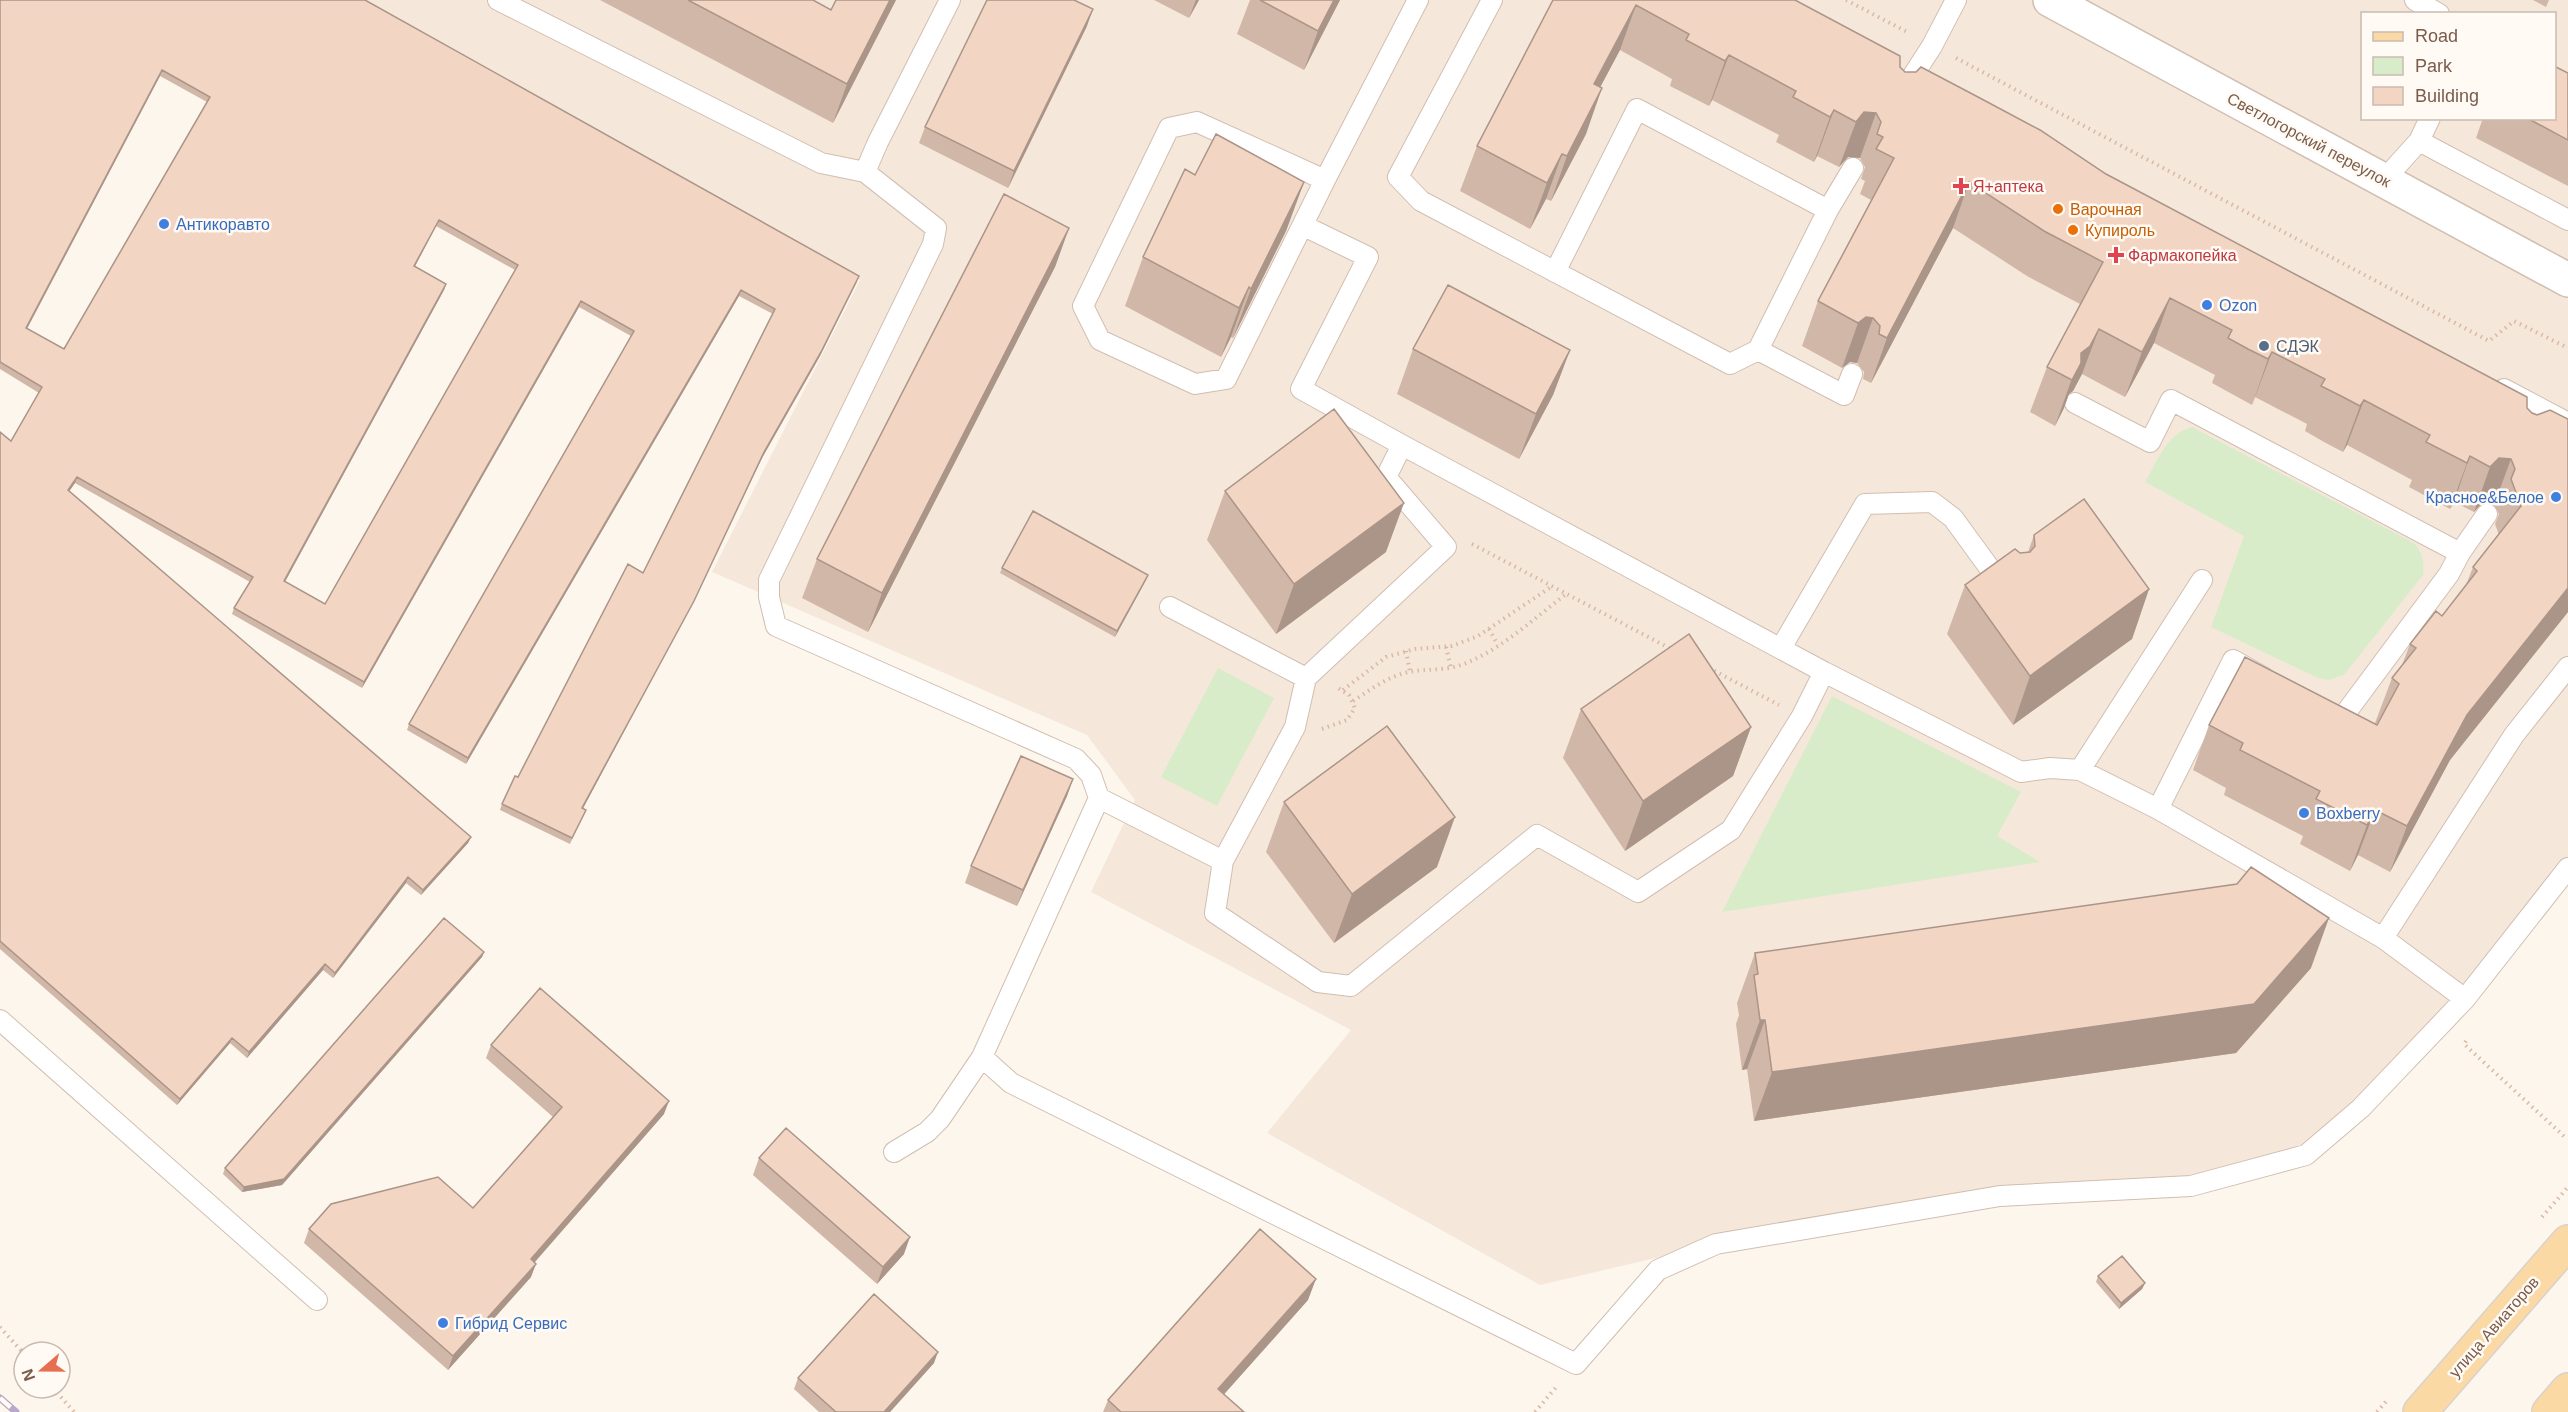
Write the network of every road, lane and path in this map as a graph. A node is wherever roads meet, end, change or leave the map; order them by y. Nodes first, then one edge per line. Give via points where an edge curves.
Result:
1 (498, 0) edge
2 (950, 0) edge
3 (1418, 0) edge
4 (1492, 0) edge
5 (1846, 0) edge
6 (1956, 0) edge
7 (2052, 0) edge
8 (2415, 0) edge
9 (2436, 12) edge
10 (1932, 46) junction
11 (1893, 64) edge
12 (1913, 75) junction
13 (1934, 86) edge
14 (1894, 107) edge
15 (2429, 120) edge
16 (2419, 141) junction
17 (1853, 168) edge
18 (865, 172) junction
19 (1325, 180) junction
20 (2383, 181) junction
21 (1828, 210) junction
22 (2568, 220) edge
23 (1304, 226) junction
24 (1555, 272) junction
25 (2568, 280) edge
26 (2568, 348) edge
27 (1758, 350) junction
28 (1852, 374) edge
29 (2483, 378) edge
30 (2075, 403) edge
31 (2568, 424) edge
32 (2547, 434) edge
33 (1402, 445) junction
34 (2487, 514) edge
35 (1446, 547) junction
36 (2460, 553) junction
37 (2202, 580) dead end
38 (1551, 587) junction
39 (2006, 591) edge
40 (1565, 595) junction
41 (1170, 607) dead end
42 (1489, 629) junction
43 (1498, 645) junction
44 (1446, 647) junction
45 (1780, 648) junction
46 (1407, 651) junction
47 (1678, 653) edge
48 (1699, 663) edge
49 (2568, 667) edge
50 (1451, 668) junction
51 (1410, 672) junction
52 (1824, 672) junction
53 (1306, 678) junction
54 (2282, 688) edge
55 (1343, 690) junction
56 (1353, 701) junction
57 (2310, 705) edge
58 (1802, 716) junction
59 (1295, 727) junction
60 (2080, 770) junction
61 (1099, 798) junction
62 (2158, 809) junction
63 (1223, 861) junction
64 (2568, 868) edge
65 (2383, 938) junction
66 (2465, 999) junction
67 (0, 1020) edge
68 (2463, 1044) dead end
69 (982, 1057) junction
70 (2567, 1139) edge
71 (894, 1152) dead end
72 (2568, 1242) edge
73 (316, 1300) dead end
74 (0, 1327) edge
75 (12, 1340) edge
76 (1576, 1364) junction
77 (2568, 1390) edge
78 (64, 1400) edge
79 (74, 1412) edge
80 (1535, 1412) edge
81 (2420, 1412) edge
82 (2549, 1412) edge

1 - 18 lane via 821,163
2 - 18 lane
3 - 19 lane
4 - 24 lane via 1398,177 1421,201
5 - 10 path
6 - 10 lane
7 - 20 street, Светлогорский переулок
8 - 9 lane
10 - 12 lane
10 - 26 path via 2489,341 2514,321
11 - 12 lane
12 - 13 lane
12 - 14 lane
15 - 16 lane
16 - 20 lane
16 - 22 lane
17 - 21 lane
18 - 61 lane via 936,228 933,244 769,580 776,626 1076,759 1091,775
19 - 23 lane
19 - 23 lane via 1197,122 1168,128 1083,306 1100,340 1195,384 1226,379
20 - 25 street, Светлогорский переулок
21 - 24 lane via 1637,109
21 - 27 lane
23 - 33 lane via 1368,257 1301,389
24 - 27 lane via 1730,364
27 - 28 lane via 1844,395
29 - 31 lane
30 - 36 lane via 2150,442 2171,400
31 - 32 lane
33 - 35 lane via 1386,477
33 - 45 lane
34 - 36 lane
35 - 38 path via 1467,542
35 - 53 lane
36 - 57 lane via 2449,574 2339,722
37 - 60 lane
38 - 40 path
38 - 42 path
39 - 45 lane via 1953,518 1932,502 1864,504
40 - 43 path
40 - 47 path
41 - 53 lane
42 - 43 path
42 - 44 path
43 - 50 path
44 - 46 path
44 - 50 path
45 - 52 lane
46 - 51 path
46 - 55 path via 1386,657
48 - 58 path
49 - 65 lane via 2514,735
50 - 51 path
51 - 56 path via 1386,679
52 - 58 lane
52 - 60 lane via 2021,772 2050,768
53 - 55 path
53 - 59 lane
54 - 62 lane via 2234,660
55 - 56 path
56 - 59 path via 1352,715 1341,724 1307,731
58 - 63 lane via 1731,830 1638,892 1537,835 1351,986 1318,982 1215,913
59 - 63 lane
60 - 62 lane
61 - 63 lane
61 - 69 lane
62 - 65 lane
64 - 66 lane
65 - 66 lane
66 - 76 lane via 2361,1108 2306,1155 2191,1186 2000,1196 1716,1244 1658,1270
67 - 73 lane
68 - 70 path
69 - 71 lane via 940,1119
69 - 76 lane via 1011,1083
72 - 81 main road, улица Авиаторов
74 - 75 path
76 - 80 path
77 - 82 main road
78 - 79 path

